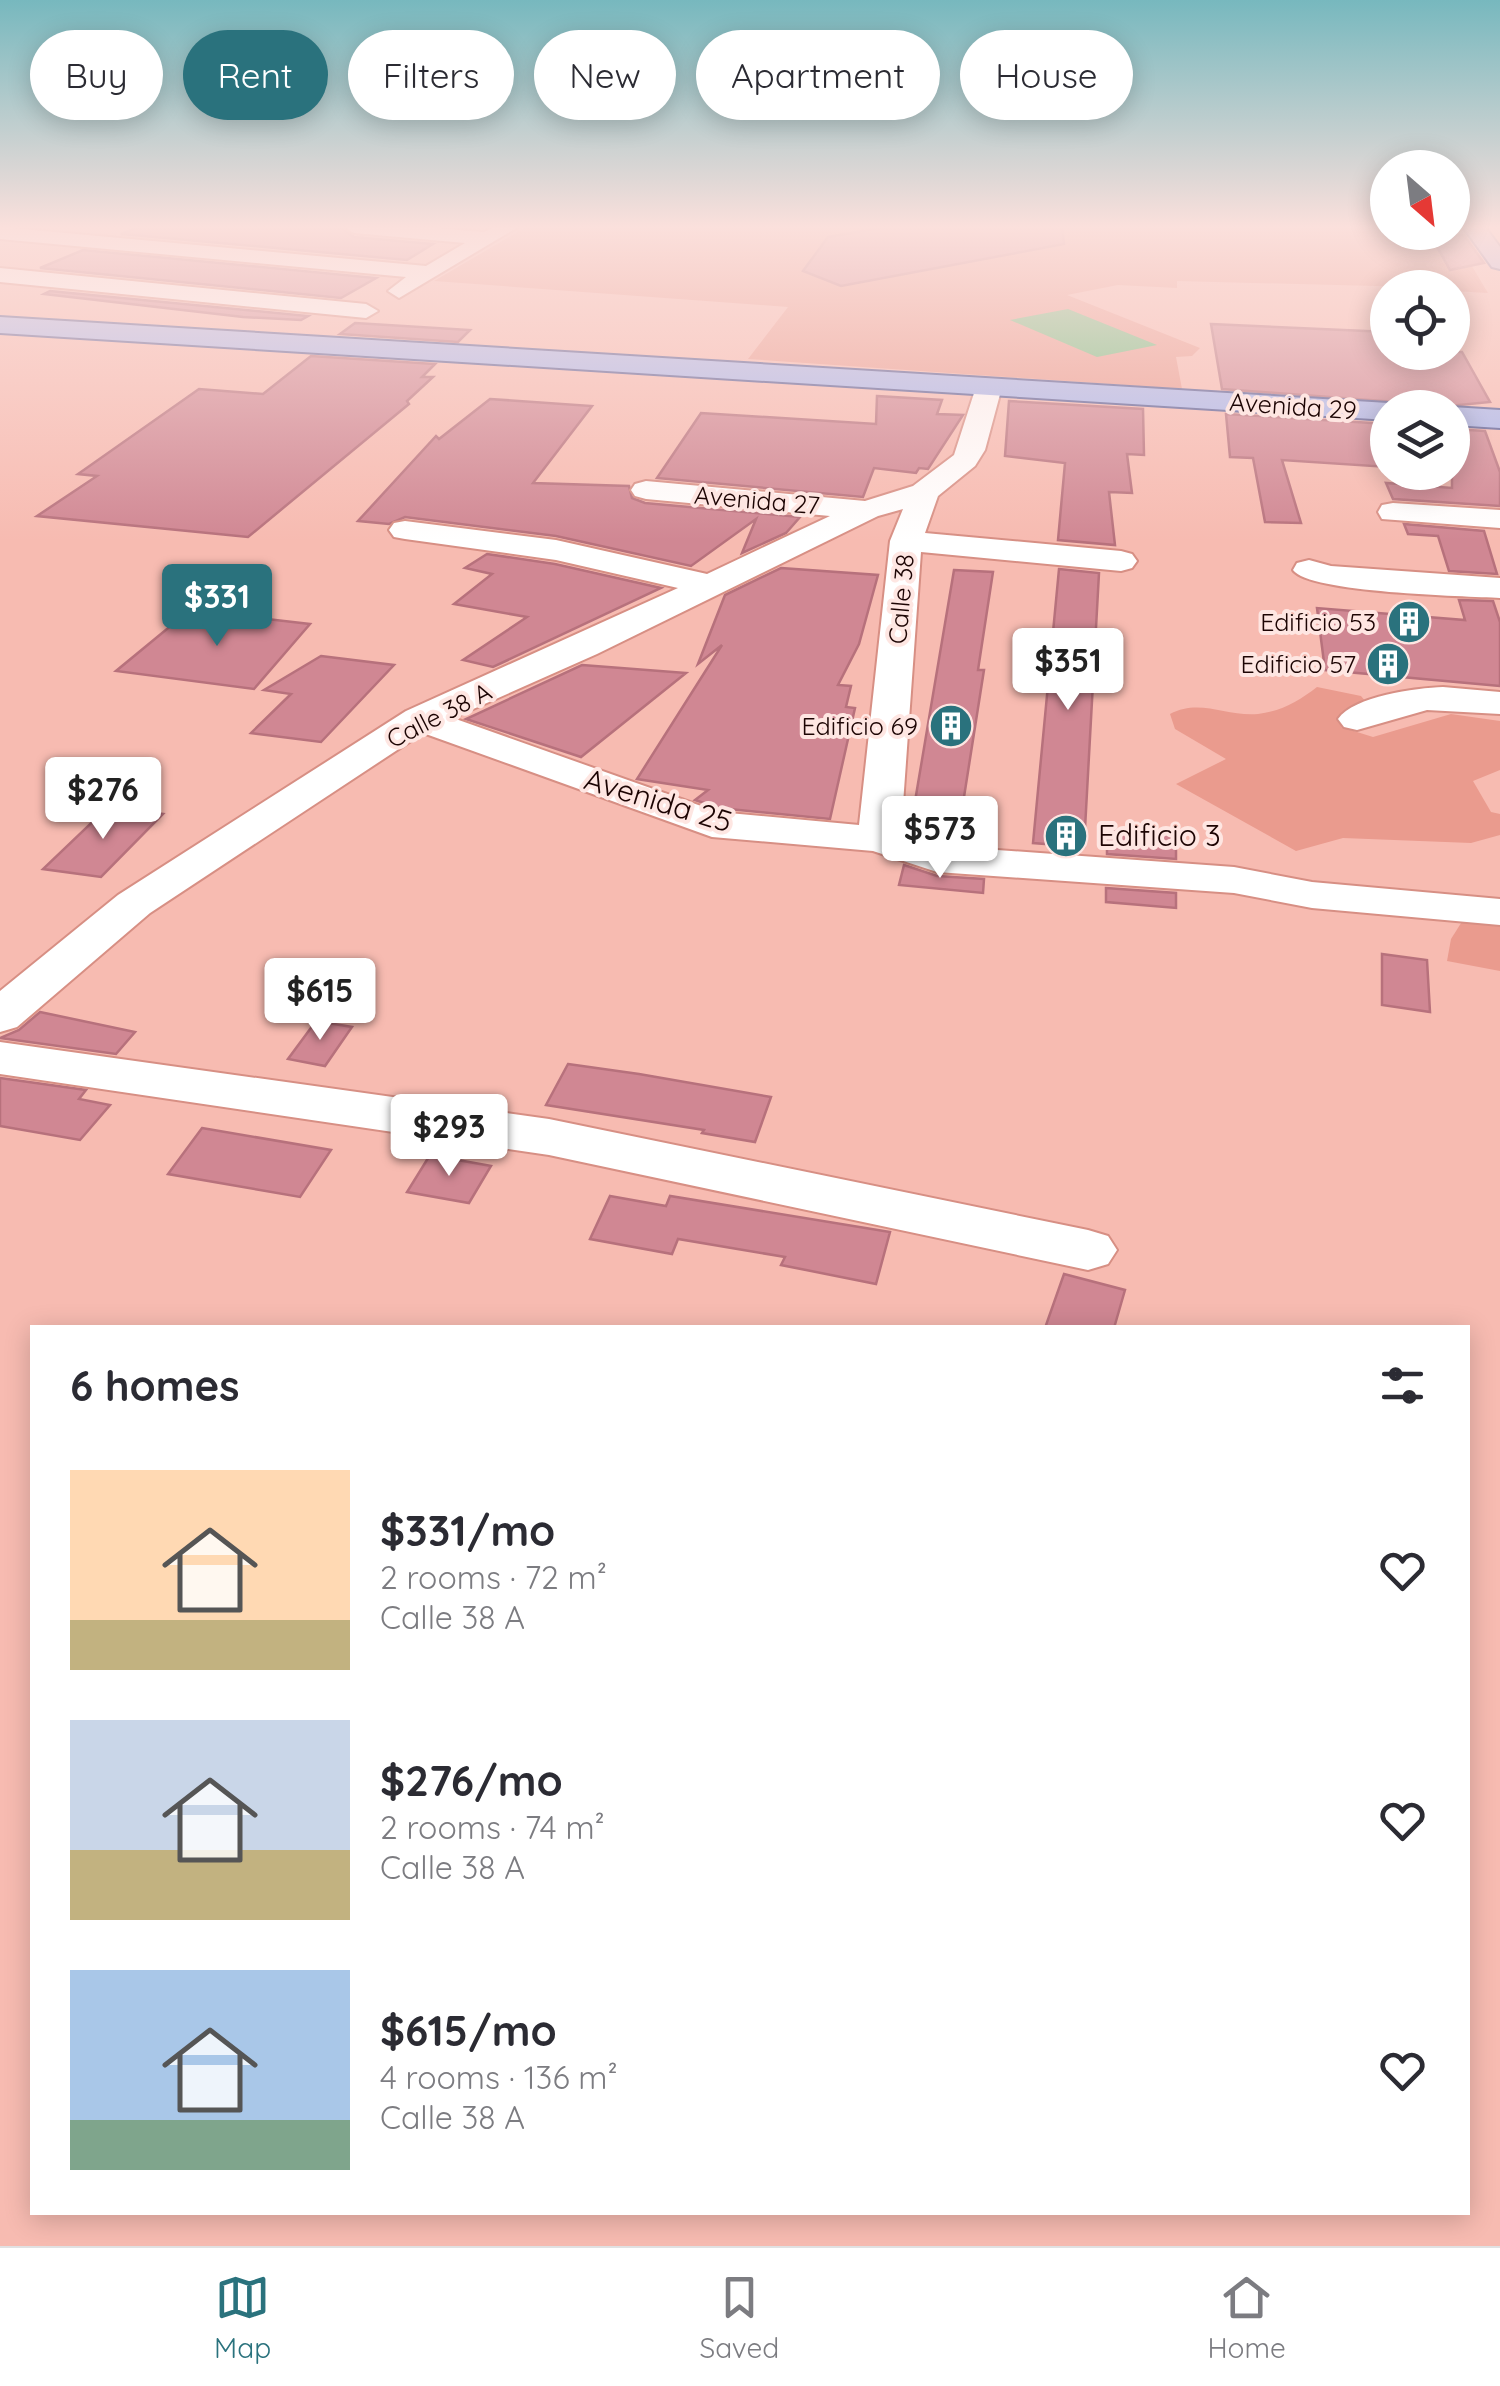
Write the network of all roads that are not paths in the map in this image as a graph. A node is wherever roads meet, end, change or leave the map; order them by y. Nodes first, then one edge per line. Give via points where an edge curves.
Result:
1 (115, 332) edge
2 (330, 332) edge
3 (308, 345) junction
4 (990, 386) junction
5 (1370, 411) edge
6 (1470, 417) edge
7 (1500, 419) edge
8 (646, 490) dead end
9 (924, 492) junction
10 (867, 510) junction
11 (1393, 512) dead end
12 (1500, 519) edge
13 (405, 530) dead end
14 (906, 541) junction
15 (1121, 561) dead end
16 (1309, 570) dead end
17 (710, 585) junction
18 (1500, 588) edge
19 (1500, 703) edge
20 (1357, 719) dead end
21 (419, 720) junction
22 (879, 838) junction
23 (1500, 912) edge
24 (0, 1018) edge
25 (0, 1058) edge
26 (1088, 1250) dead end

1 - 3 main road, Avenida 29
2 - 3 street
3 - 4 main road, Avenida 29
4 - 5 main road, Avenida 29
4 - 9 street via 965,460
6 - 7 main road
8 - 10 street, Avenida 27
9 - 10 street, Calle 38 A
9 - 14 street, Calle 38
10 - 17 street, Calle 38 A
11 - 12 street
13 - 17 street via 542,548
14 - 15 street
14 - 22 street, Calle 38
16 - 18 street
17 - 21 street, Calle 38 A
19 - 20 street via 1432,696 1398,701
21 - 22 street, Avenida 25 via 712,824
21 - 24 street, Calle 38 A via 134,904
22 - 23 street, Avenida 25 via 937,859 1234,880 1312,895
25 - 26 street via 549,1137

